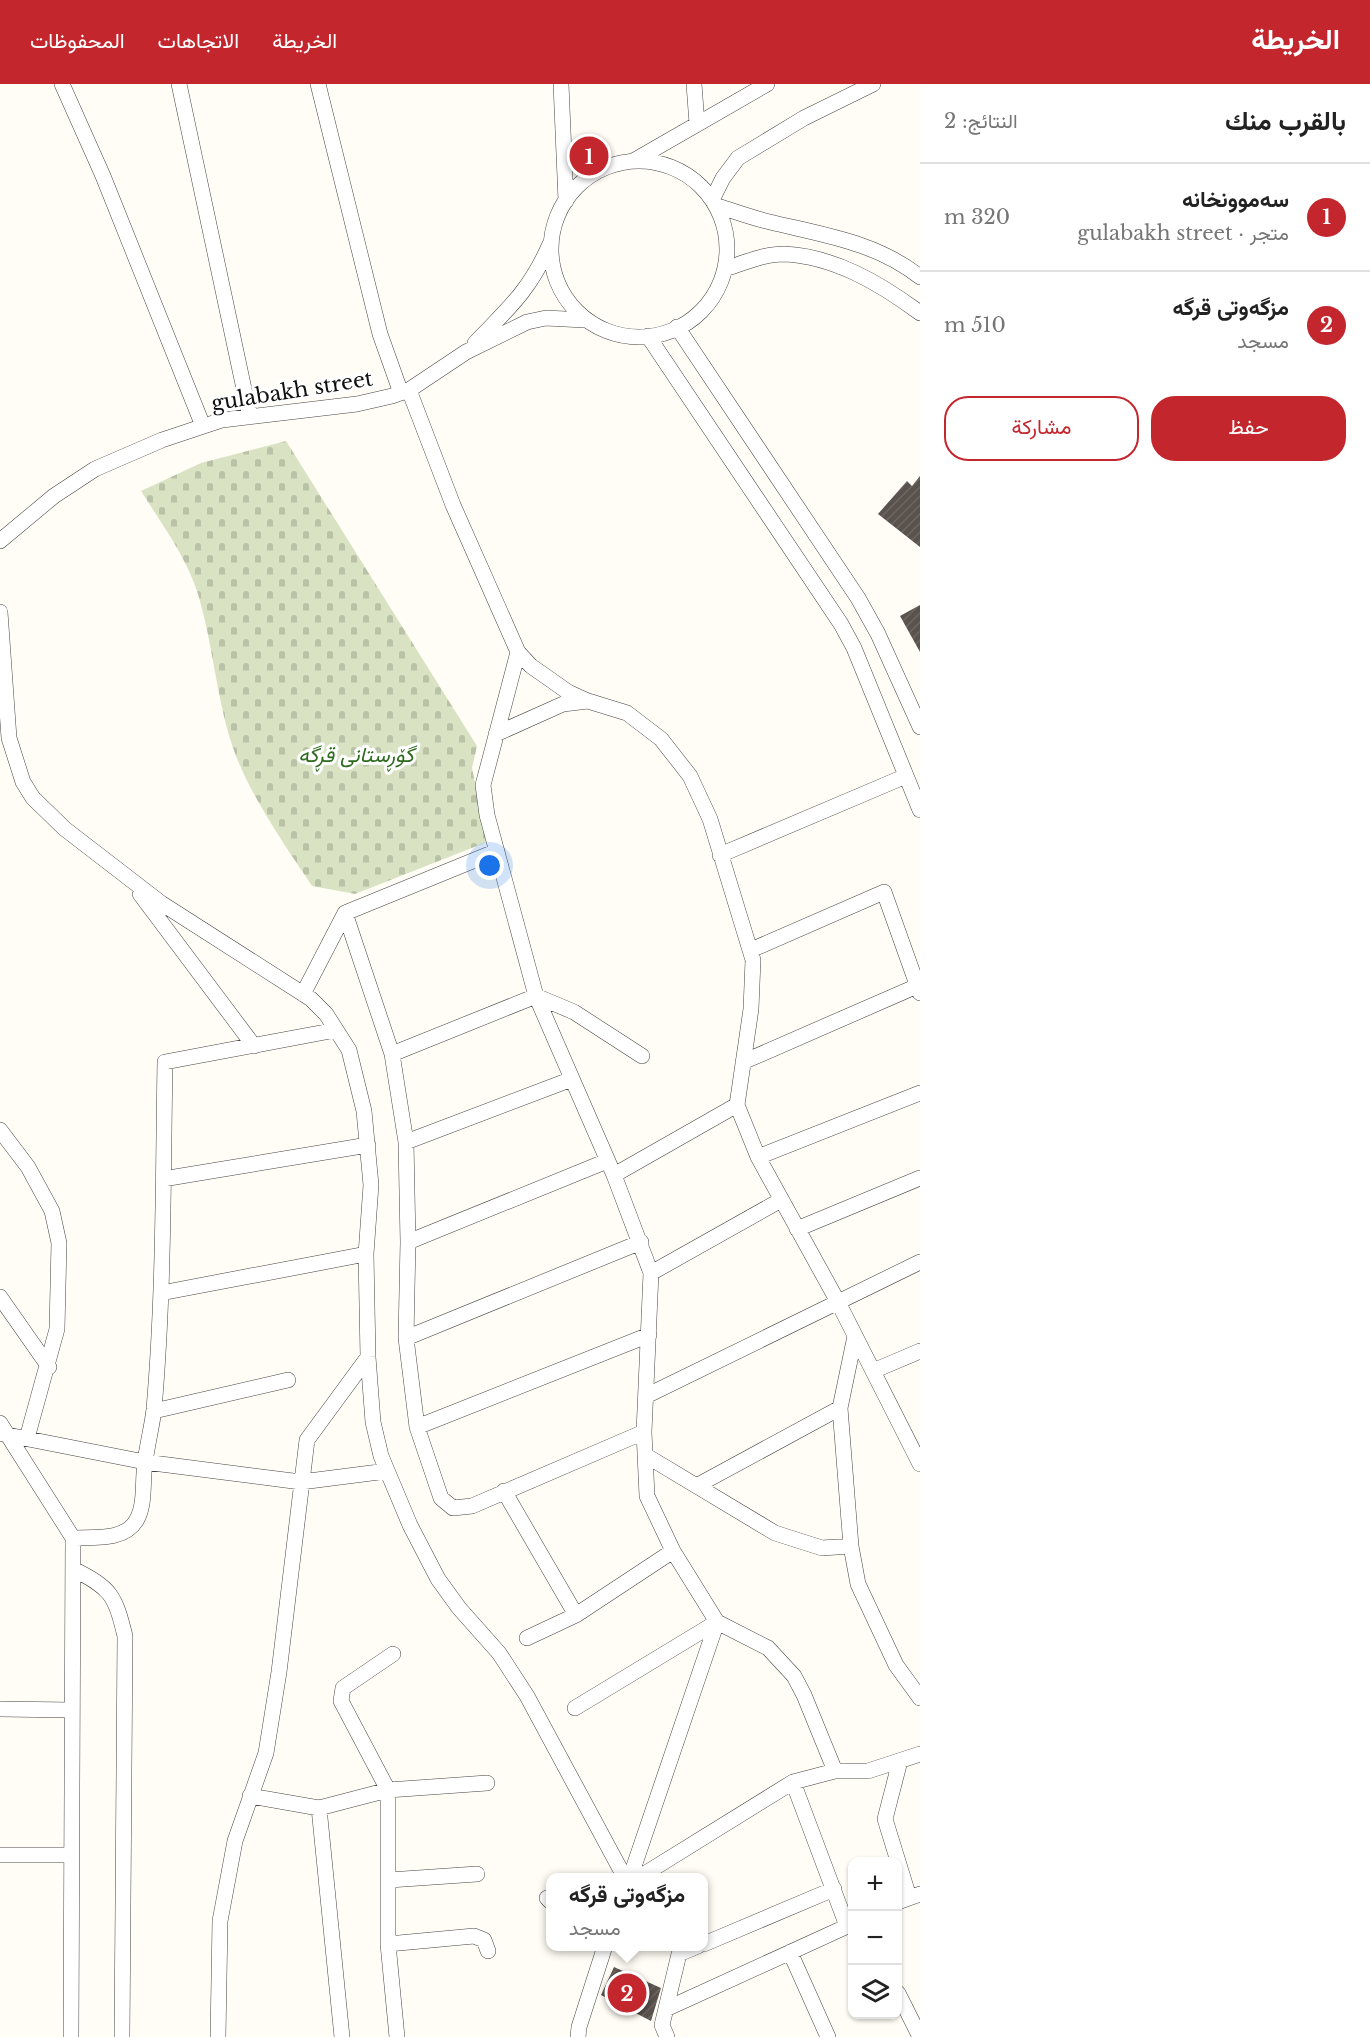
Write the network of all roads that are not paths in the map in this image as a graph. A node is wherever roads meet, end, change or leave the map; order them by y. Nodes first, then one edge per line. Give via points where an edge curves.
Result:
1 (62, 84) edge
2 (179, 84) edge
3 (318, 84) edge
4 (561, 84) edge
5 (693, 84) edge
6 (745, 84) edge
7 (767, 84) edge
8 (873, 84) edge
9 (734, 103) junction
10 (697, 124) junction
11 (635, 160) junction
12 (566, 201) junction
13 (714, 203) junction
14 (550, 244) junction
15 (725, 269) junction
16 (920, 277) edge
17 (920, 313) edge
18 (584, 320) junction
19 (677, 327) junction
20 (648, 336) junction
21 (466, 352) junction
22 (405, 392) junction
23 (250, 417) junction
24 (203, 426) junction
25 (0, 541) edge
26 (0, 612) edge
27 (518, 652) junction
28 (588, 701) junction
29 (920, 727) edge
30 (496, 734) junction
31 (906, 776) junction
32 (920, 810) edge
33 (497, 851) junction
34 (720, 855) junction
35 (128, 877) junction
36 (345, 913) junction
37 (751, 950) junction
38 (919, 989) edge
39 (303, 994) junction
40 (536, 996) junction
41 (336, 1030) junction
42 (254, 1046) junction
43 (392, 1054) junction
44 (642, 1056) dead end
45 (743, 1062) junction
46 (572, 1079) junction
47 (920, 1093) edge
48 (737, 1105) junction
49 (0, 1130) edge
50 (406, 1142) junction
51 (368, 1145) junction
52 (758, 1157) junction
53 (611, 1168) junction
54 (920, 1178) edge
55 (163, 1179) junction
56 (781, 1200) junction
57 (797, 1229) junction
58 (408, 1242) junction
59 (641, 1242) junction
60 (366, 1254) junction
61 (920, 1262) edge
62 (651, 1273) junction
63 (161, 1293) junction
64 (0, 1297) edge
65 (838, 1302) junction
66 (649, 1335) junction
67 (855, 1335) junction
68 (406, 1338) junction
69 (920, 1351) edge
70 (368, 1357) junction
71 (49, 1367) junction
72 (873, 1371) junction
73 (288, 1380) dead end
74 (646, 1396) junction
75 (840, 1408) junction
76 (154, 1411) junction
77 (417, 1426) junction
78 (3, 1430) edge
79 (644, 1432) junction
80 (27, 1438) junction
81 (645, 1455) junction
82 (145, 1462) junction
83 (920, 1464) edge
84 (387, 1471) junction
85 (301, 1482) junction
86 (698, 1485) junction
87 (504, 1491) junction
88 (74, 1538) junction
89 (851, 1546) junction
90 (672, 1551) junction
91 (73, 1569) junction
92 (576, 1615) junction
93 (717, 1622) junction
94 (527, 1638) dead end
95 (393, 1654) dead end
96 (920, 1698) edge
97 (575, 1708) dead end
98 (0, 1709) edge
99 (71, 1710) junction
100 (920, 1754) edge
101 (900, 1761) junction
102 (835, 1771) junction
103 (793, 1782) junction
104 (487, 1783) dead end
105 (388, 1790) junction
106 (250, 1796) junction
107 (319, 1808) junction
108 (0, 1855) edge
109 (71, 1855) junction
110 (622, 1873) edge
111 (632, 1873) edge
112 (646, 1873) edge
113 (477, 1874) dead end
114 (389, 1880) junction
115 (834, 1889) junction
116 (909, 1898) edge
117 (848, 1920) edge
118 (848, 1926) edge
119 (708, 1942) edge
120 (388, 1944) junction
121 (488, 1951) dead end
122 (604, 1951) edge
123 (680, 1951) edge
124 (790, 1952) junction
125 (902, 2004) edge
126 (666, 2009) junction
127 (917, 2035) edge
128 (71, 2037) edge
129 (122, 2037) edge
130 (218, 2037) edge
131 (342, 2037) edge
132 (397, 2037) edge
133 (578, 2037) edge
134 (666, 2037) edge
135 (828, 2037) edge

1 - 24 street
2 - 23 street
3 - 22 street via 380,334
4 - 12 street
5 - 10 street
6 - 9 street
7 - 9 street
8 - 13 street via 804,118 738,158 723,178
9 - 10 street
10 - 11 street
11 - 12 street via 603,167 576,185
11 - 13 street via 667,164 696,180
12 - 14 street via 558,212
13 - 15 street via 727,237
13 - 16 street via 766,221 865,246 889,255
14 - 18 street via 554,276 570,305
14 - 21 street, gulabakh street via 537,274 522,295
15 - 17 street via 783,254 802,257 861,275
15 - 19 street via 712,299
18 - 20 street via 626,337
18 - 21 street, gulabakh street via 546,318 527,322
19 - 20 street
19 - 29 street via 858,598
20 - 31 street via 841,624
21 - 22 street, gulabakh street
22 - 23 street, gulabakh street via 357,404
22 - 27 street
23 - 24 street, gulabakh street
24 - 25 street, gulabakh street via 94,469
26 - 35 street via 9,738 23,782 48,814
27 - 28 street via 540,674
27 - 30 street
28 - 30 street via 563,704
28 - 34 street via 627,712 661,739 690,776 710,819
30 - 33 street via 483,785
31 - 32 street
31 - 34 street
33 - 36 street
33 - 40 street
34 - 37 street
35 - 39 street via 201,930
35 - 42 street
36 - 39 street
36 - 43 street
37 - 38 street via 884,892
37 - 45 street via 751,1009
38 - 45 street
39 - 41 street via 326,1014
40 - 43 street
40 - 44 street via 574,1012
40 - 46 street
41 - 42 street
41 - 51 street via 349,1050
42 - 55 street via 165,1062
43 - 50 street
45 - 48 street
46 - 50 street
46 - 53 street
47 - 52 street
48 - 52 street
48 - 53 street
49 - 71 street via 28,1167 52,1211 59,1243 57,1329
50 - 58 street
51 - 55 street
51 - 60 street via 371,1185
52 - 56 street
53 - 58 street
53 - 59 street
54 - 57 street
55 - 63 street
56 - 57 street
56 - 62 street
57 - 65 street
58 - 68 street
59 - 62 street
59 - 68 street
60 - 63 street
60 - 70 street
61 - 65 street
62 - 66 street
63 - 76 street
64 - 71 street
65 - 67 street
65 - 74 street
66 - 74 street
66 - 77 street
67 - 72 street
67 - 75 street
68 - 77 street
69 - 72 street
70 - 84 street via 373,1422
70 - 85 street via 307,1440
71 - 80 street
72 - 83 street
73 - 76 street
74 - 79 street
75 - 86 street
75 - 89 street
76 - 82 street
77 - 87 street via 441,1498 453,1508 472,1506
78 - 80 street
78 - 88 street
79 - 81 street
79 - 87 street
80 - 82 street
81 - 86 street
81 - 90 street via 647,1496
82 - 85 street
82 - 88 street via 141,1508 129,1530 113,1536
84 - 85 street
84 - 110 street via 438,1579 499,1653 527,1696
85 - 106 street via 267,1753
86 - 89 street via 775,1533 822,1548
87 - 92 street
88 - 91 street
89 - 96 street via 858,1584 896,1665
90 - 92 street
90 - 93 street
91 - 99 street
91 - 129 street via 100,1582 113,1597 125,1636
92 - 94 street
93 - 97 street
93 - 102 street via 768,1648 782,1660 804,1695
93 - 111 street
95 - 105 street via 343,1688 341,1701
98 - 99 street
99 - 109 street
100 - 101 street
101 - 102 street via 868,1771
101 - 116 street via 885,1819
102 - 103 street
103 - 112 street
103 - 115 street
104 - 105 street
105 - 107 street
105 - 114 street
106 - 107 street
106 - 130 street via 235,1840 220,1921
107 - 131 street
108 - 109 street
109 - 128 street
113 - 114 street
114 - 120 street
115 - 117 street
115 - 119 street
118 - 124 street
120 - 121 street via 474,1936 484,1940
120 - 132 street
122 - 133 street
123 - 126 street
124 - 126 street
124 - 135 street
125 - 127 street
126 - 134 street via 662,2025

